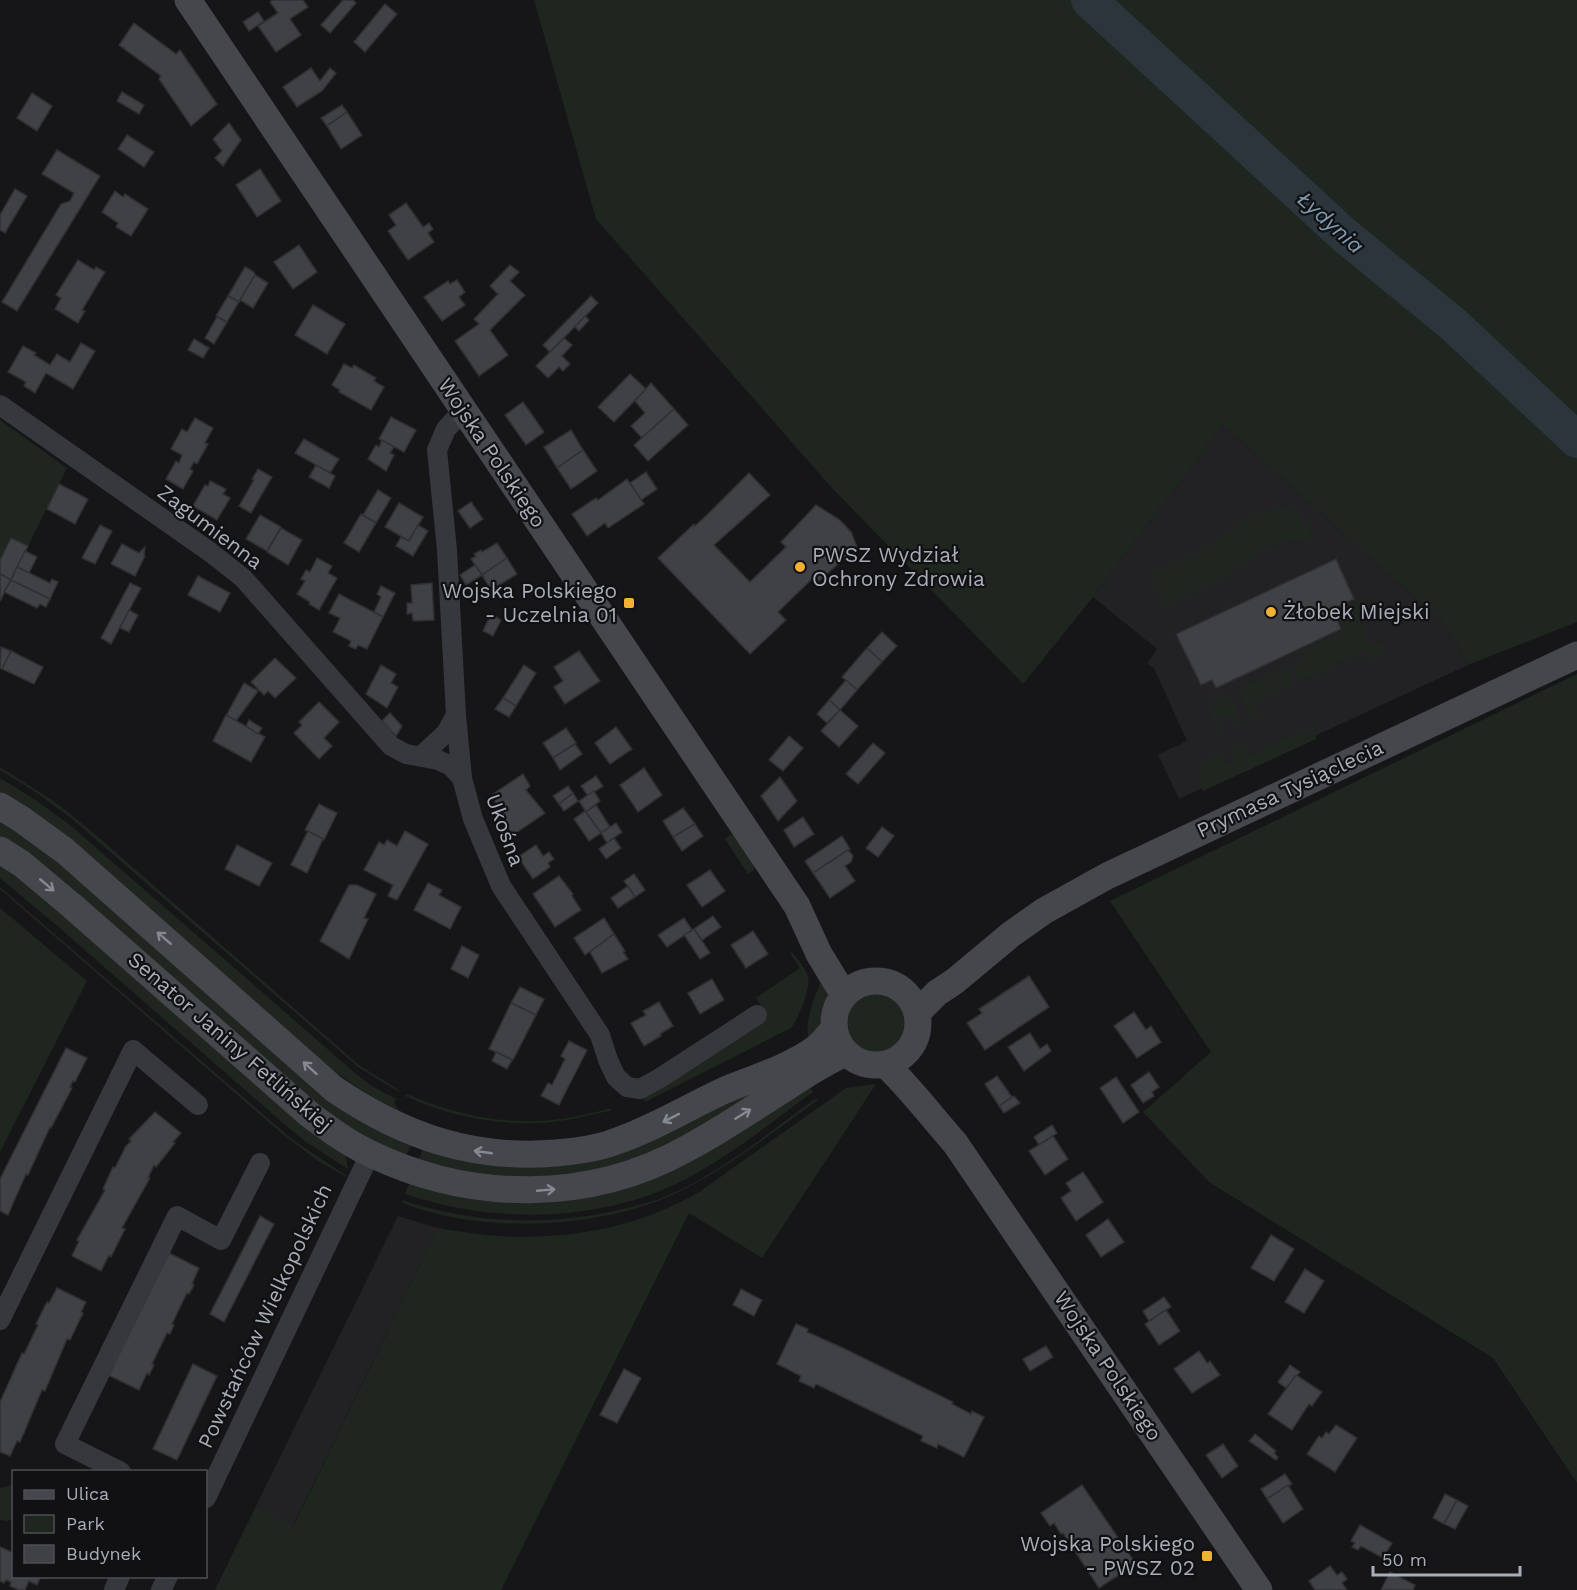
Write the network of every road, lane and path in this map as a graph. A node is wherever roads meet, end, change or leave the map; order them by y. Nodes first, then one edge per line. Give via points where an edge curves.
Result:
1 (188, 0) edge
2 (0, 405) edge
3 (464, 410) junction
4 (1577, 655) edge
5 (456, 715) junction
6 (421, 756) junction
7 (462, 778) junction
8 (0, 806) edge
9 (0, 850) edge
10 (797, 906) junction
11 (1010, 935) junction
12 (869, 981) junction
13 (898, 987) junction
14 (844, 995) junction
15 (917, 1013) junction
16 (757, 1015) dead end
17 (834, 1028) junction
18 (909, 1050) junction
19 (846, 1053) junction
20 (886, 1065) junction
21 (198, 1105) dead end
22 (956, 1143) junction
23 (370, 1154) junction
24 (260, 1163) dead end
25 (0, 1320) edge
26 (117, 1470) edge
27 (207, 1496) edge
28 (1259, 1590) edge

1 - 3 main road, Wojska Polskiego
2 - 6 street, Zagumienna via 243,578 391,746
3 - 5 street, Ukośna via 446,429 437,450
3 - 10 main road, Wojska Polskiego
4 - 11 main road, Prymasa Tysiąclecia via 1107,876
5 - 6 street via 446,733
5 - 7 street, Ukośna
6 - 7 street, Zagumienna via 451,765
7 - 16 street, Ukośna via 473,819 501,886 600,1035 616,1077 627,1087 640,1089 660,1078
17 -> 8 main road, Senator Janiny Fetlińskiej via 813,1051 613,1143 539,1154 495,1153 452,1145 387,1122 334,1089 65,851
9 -> 23 main road, Senator Janiny Fetlińskiej via 71,905 309,1115
10 - 12 main road, Wojska Polskiego via 833,942 846,962
10 - 14 main road, Wojska Polskiego
11 - 13 main road, Prymasa Tysiąclecia via 913,986
11 - 15 main road, Prymasa Tysiąclecia
12 - 13 main road via 884,981
12 - 14 main road
13 - 15 main road via 910,998
14 - 17 main road via 835,1013
15 - 18 main road via 918,1031
17 - 19 main road
18 - 20 main road
18 - 22 main road, Wojska Polskiego
19 - 20 main road via 868,1064
23 -> 19 main road, Senator Janiny Fetlińskiej via 439,1180 488,1189 537,1191 607,1181 657,1165
20 - 22 main road, Wojska Polskiego
21 - 25 street via 133,1050
22 - 28 main road, Wojska Polskiego
23 - 27 street, Powstańców Wielkopolskich
24 - 26 street via 221,1240 177,1216 65,1444

